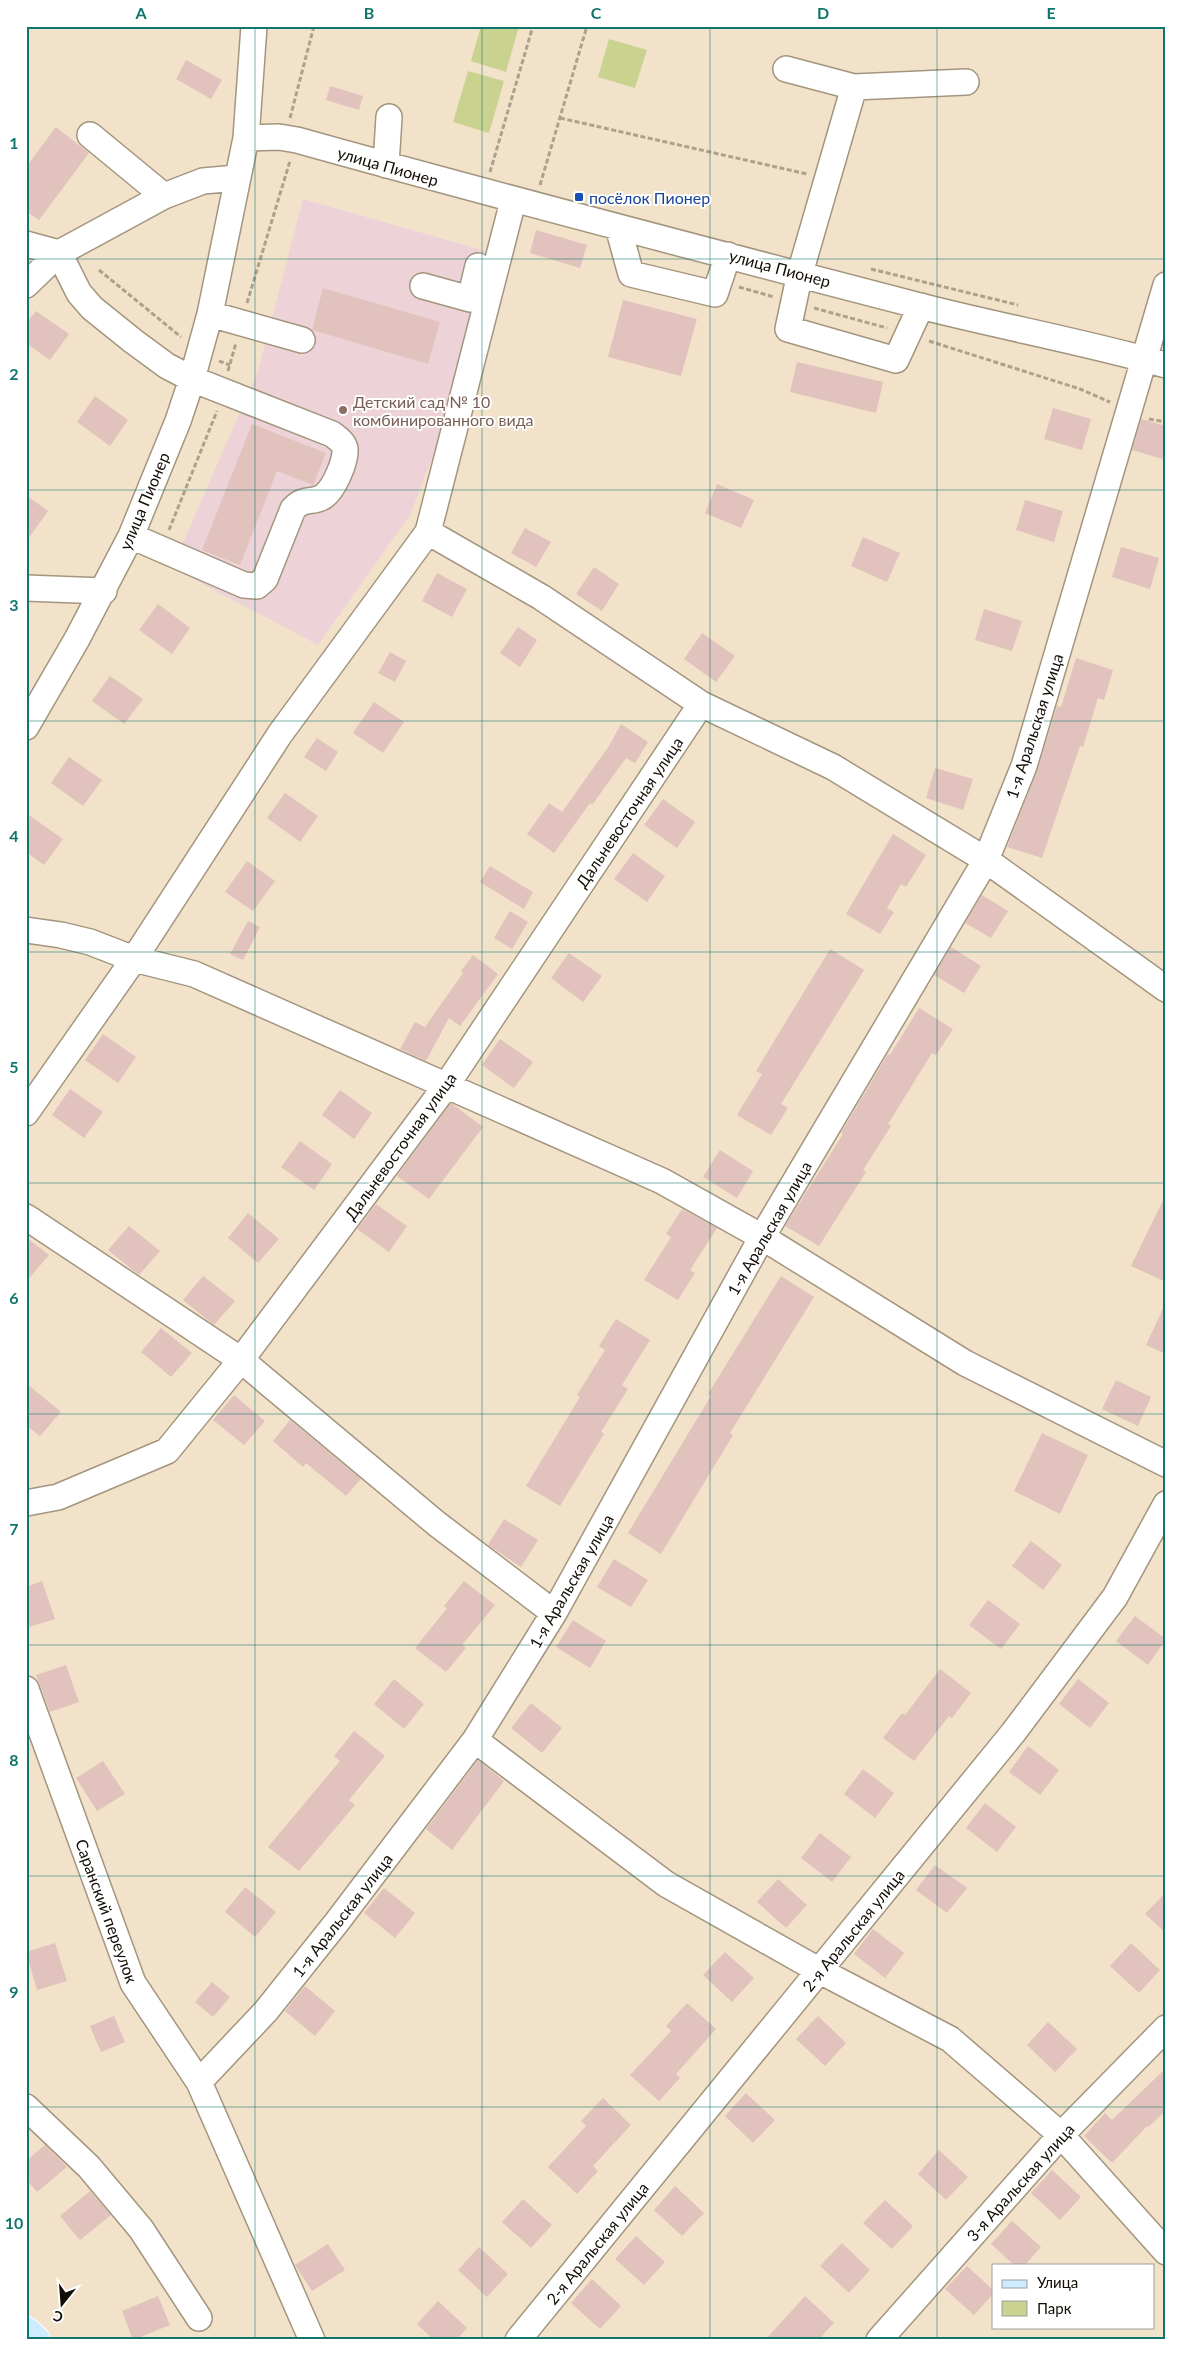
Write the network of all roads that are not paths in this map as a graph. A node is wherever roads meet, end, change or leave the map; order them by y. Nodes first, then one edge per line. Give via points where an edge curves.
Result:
1 (254, 26) edge
2 (786, 69) dead end
3 (966, 82) dead end
4 (854, 87) junction
5 (388, 117) dead end
6 (90, 136) dead end
7 (246, 138) junction
8 (386, 165) junction
9 (237, 178) junction
10 (500, 191) junction
11 (164, 196) junction
12 (618, 227) junction
13 (26, 244) edge
14 (59, 253) junction
15 (728, 255) junction
16 (800, 273) junction
17 (26, 285) edge
18 (1166, 285) edge
19 (423, 286) dead end
20 (921, 306) junction
21 (210, 314) junction
22 (302, 340) dead end
23 (1155, 362) edge
24 (192, 379) junction
25 (428, 532) junction
26 (131, 536) junction
27 (26, 588) edge
28 (104, 591) junction
29 (701, 704) junction
30 (26, 727) edge
31 (986, 860) junction
32 (26, 930) edge
33 (134, 959) junction
34 (1166, 989) edge
35 (446, 1086) junction
36 (26, 1113) edge
37 (26, 1217) edge
38 (762, 1237) junction
39 (241, 1360) junction
40 (1166, 1464) edge
41 (26, 1503) edge
42 (1166, 1504) edge
43 (554, 1613) junction
44 (26, 1689) edge
45 (475, 1740) junction
46 (820, 1972) junction
47 (1166, 2028) edge
48 (199, 2082) junction
49 (26, 2107) edge
50 (1061, 2135) junction
51 (1166, 2252) edge
52 (199, 2318) dead end
53 (26, 2331) edge
54 (36, 2340) edge
55 (312, 2340) edge
56 (518, 2340) edge
57 (879, 2340) edge

1 - 7 street
2 - 4 street
3 - 4 street
4 - 16 street
5 - 8 street
6 - 11 street
7 - 8 street, улица Пионер via 297,140
7 - 9 street, улица Пионер
8 - 10 street, улица Пионер
9 - 11 street via 203,181
9 - 21 street, улица Пионер
10 - 12 street, улица Пионер
10 - 19 street via 470,299
10 - 25 street
11 - 14 street
12 - 15 street, улица Пионер
12 - 15 street via 631,274 715,294
13 - 14 street
14 - 17 street
14 - 24 street via 79,293 92,308 132,341
15 - 16 street, улица Пионер
16 - 20 street, улица Пионер
16 - 20 street via 788,329 887,358 896,360
18 - 23 street, 1-я Аральская улица
20 - 23 street, улица Пионер
21 - 22 street
21 - 24 street, улица Пионер
23 - 31 street, 1-я Аральская улица via 1128,415 1024,766
24 - 26 street, улица Пионер
24 - 26 street via 332,434 345,448 343,460 330,490 323,497 300,501 292,509 265,579 257,586 244,585
25 - 29 street via 541,597
25 - 33 street via 280,734
26 - 28 street, улица Пионер
27 - 28 street
28 - 30 street, улица Пионер
29 - 31 street via 833,767
29 - 35 street, Дальневосточная улица
31 - 34 street
31 - 38 street, 1-я Аральская улица
32 - 33 street via 90,942
33 - 35 street via 194,974
33 - 36 street
35 - 38 street via 662,1181
35 - 39 street, Дальневосточная улица
37 - 39 street
38 - 40 street via 965,1363
38 - 43 street, 1-я Аральская улица
39 - 41 street, Дальневосточная улица via 167,1451 58,1498
39 - 43 street via 436,1524
42 - 46 street, 2-я Аральская улица via 1115,1597 1013,1733
43 - 45 street, 1-я Аральская улица
44 - 48 street, Саранский переулок via 132,1983
45 - 46 street via 666,1884
45 - 48 street, 1-я Аральская улица via 266,2011
46 - 50 street via 950,2038
46 - 56 street, 2-я Аральская улица
47 - 50 street, 3-я Аральская улица
48 - 55 street, Саранский переулок
49 - 52 street via 89,2167 141,2229
50 - 51 street
50 - 57 street, 3-я Аральская улица
53 - 54 main road

